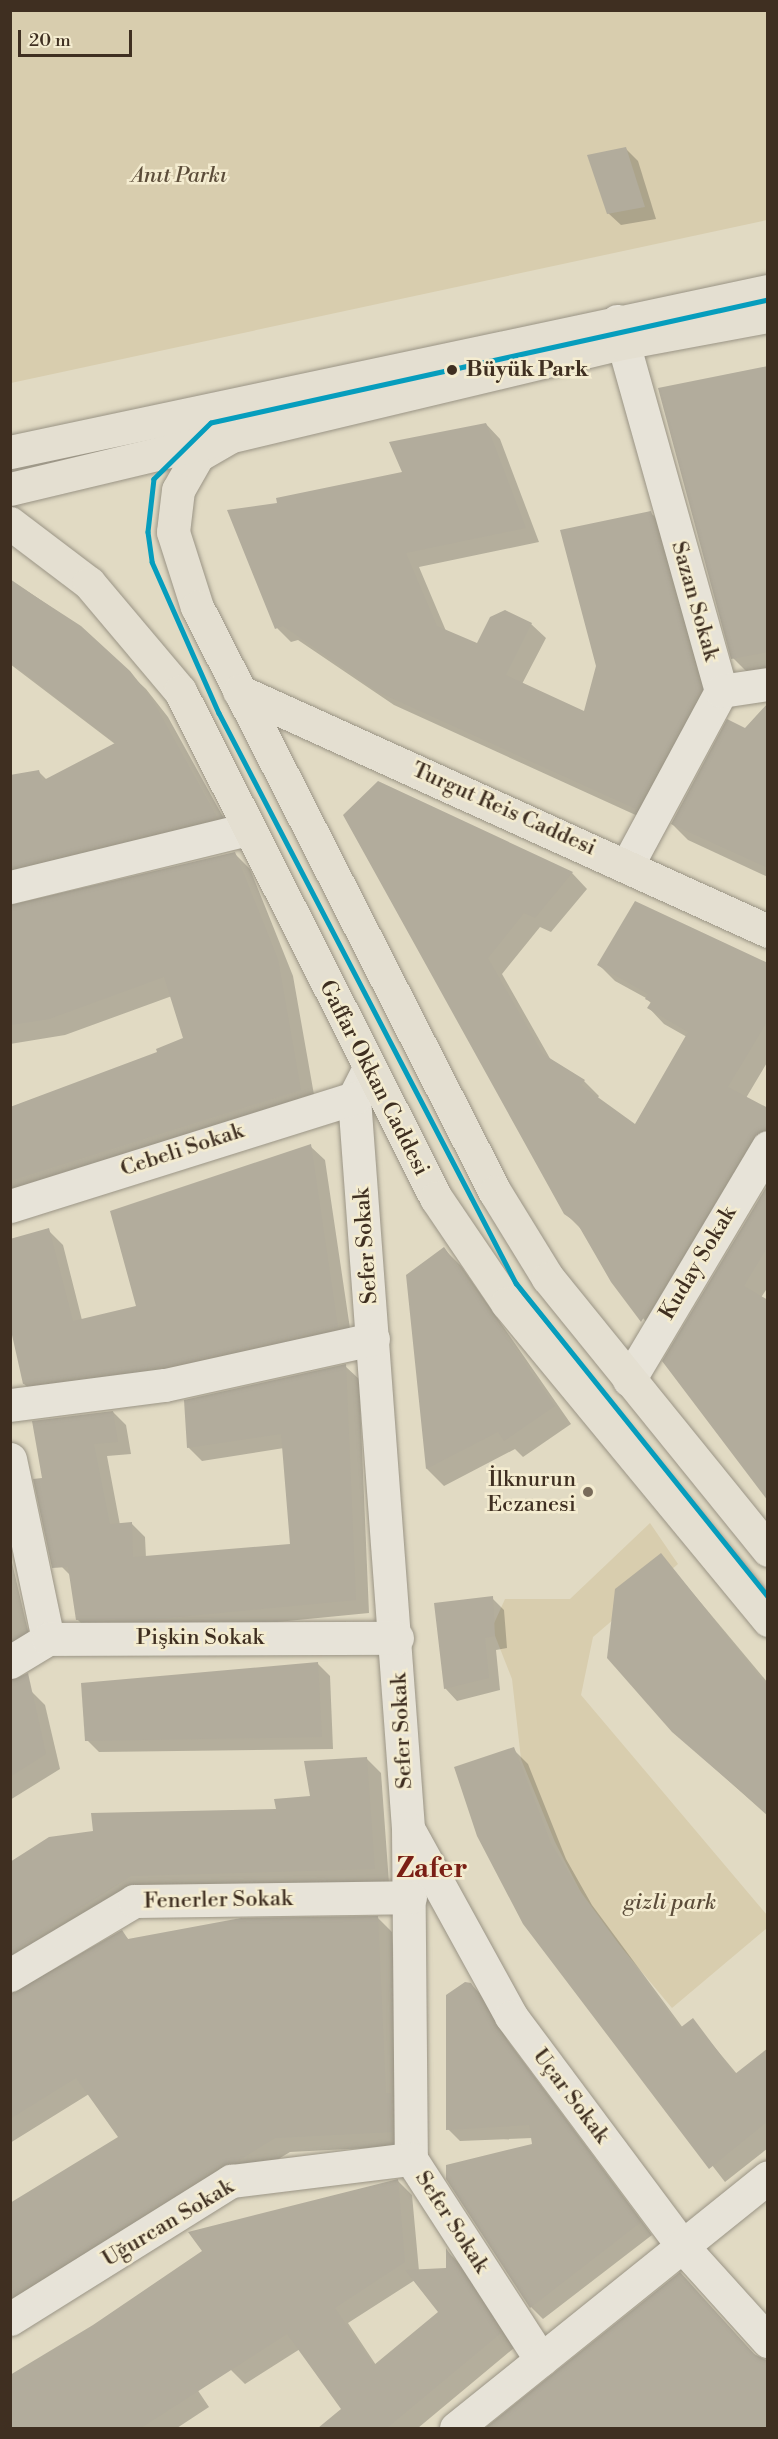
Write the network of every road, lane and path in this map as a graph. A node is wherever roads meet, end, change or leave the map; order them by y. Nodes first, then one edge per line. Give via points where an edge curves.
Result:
1 (768, 291) edge
2 (768, 316) edge
3 (619, 332) junction
4 (228, 438) junction
5 (10, 453) edge
6 (10, 489) edge
7 (10, 524) edge
8 (768, 684) edge
9 (239, 691) junction
10 (721, 691) junction
11 (248, 829) junction
12 (628, 864) junction
13 (10, 887) edge
14 (768, 931) edge
15 (369, 1068) junction
16 (354, 1098) junction
17 (768, 1147) edge
18 (10, 1206) edge
19 (373, 1339) junction
20 (629, 1380) junction
21 (10, 1406) edge
22 (10, 1459) edge
23 (768, 1550) edge
24 (768, 1620) edge
25 (397, 1638) junction
26 (48, 1639) junction
27 (10, 1662) edge
28 (408, 1828) junction
29 (410, 1897) junction
30 (10, 1975) edge
31 (411, 2159) junction
32 (768, 2177) edge
33 (683, 2247) junction
34 (10, 2319) edge
35 (768, 2341) edge
36 (541, 2360) junction
37 (456, 2428) edge

1 - 3 main road
2 - 3 main road
3 - 4 main road
3 - 5 main road
3 - 10 street, Sazan Sokak
4 - 6 main road
4 - 9 main road via 198,455 178,490 173,532 197,607
7 - 11 main road, Gaffar Okkan Caddesi via 89,583 180,691
8 - 10 street
9 - 12 main road, Turgut Reis Caddesi
9 - 20 main road via 495,1192 548,1278
10 - 12 street, Sazan Sokak
11 - 13 street
11 - 15 main road, Gaffar Okkan Caddesi
12 - 14 main road, Turgut Reis Caddesi
15 - 16 street
15 - 24 main road, Gaffar Okkan Caddesi via 436,1198 507,1303
16 - 18 street, Cebeli Sokak
16 - 19 street, Sefer Sokak
17 - 20 street, Kuday Sokak
19 - 21 street via 165,1385
19 - 25 street, Sefer Sokak
20 - 23 main road
22 - 26 street
25 - 26 street, Pişkin Sokak
25 - 28 street, Sefer Sokak
26 - 27 street
28 - 29 street, Sefer Sokak
28 - 33 street, Uçar Sokak via 511,2016
29 - 30 street, Fenerler Sokak via 134,1901
29 - 31 street, Sefer Sokak
31 - 34 street, Uğurcan Sokak via 231,2181
31 - 36 street, Sefer Sokak
32 - 33 street
33 - 35 street, Uçar Sokak
33 - 36 street
36 - 37 street

